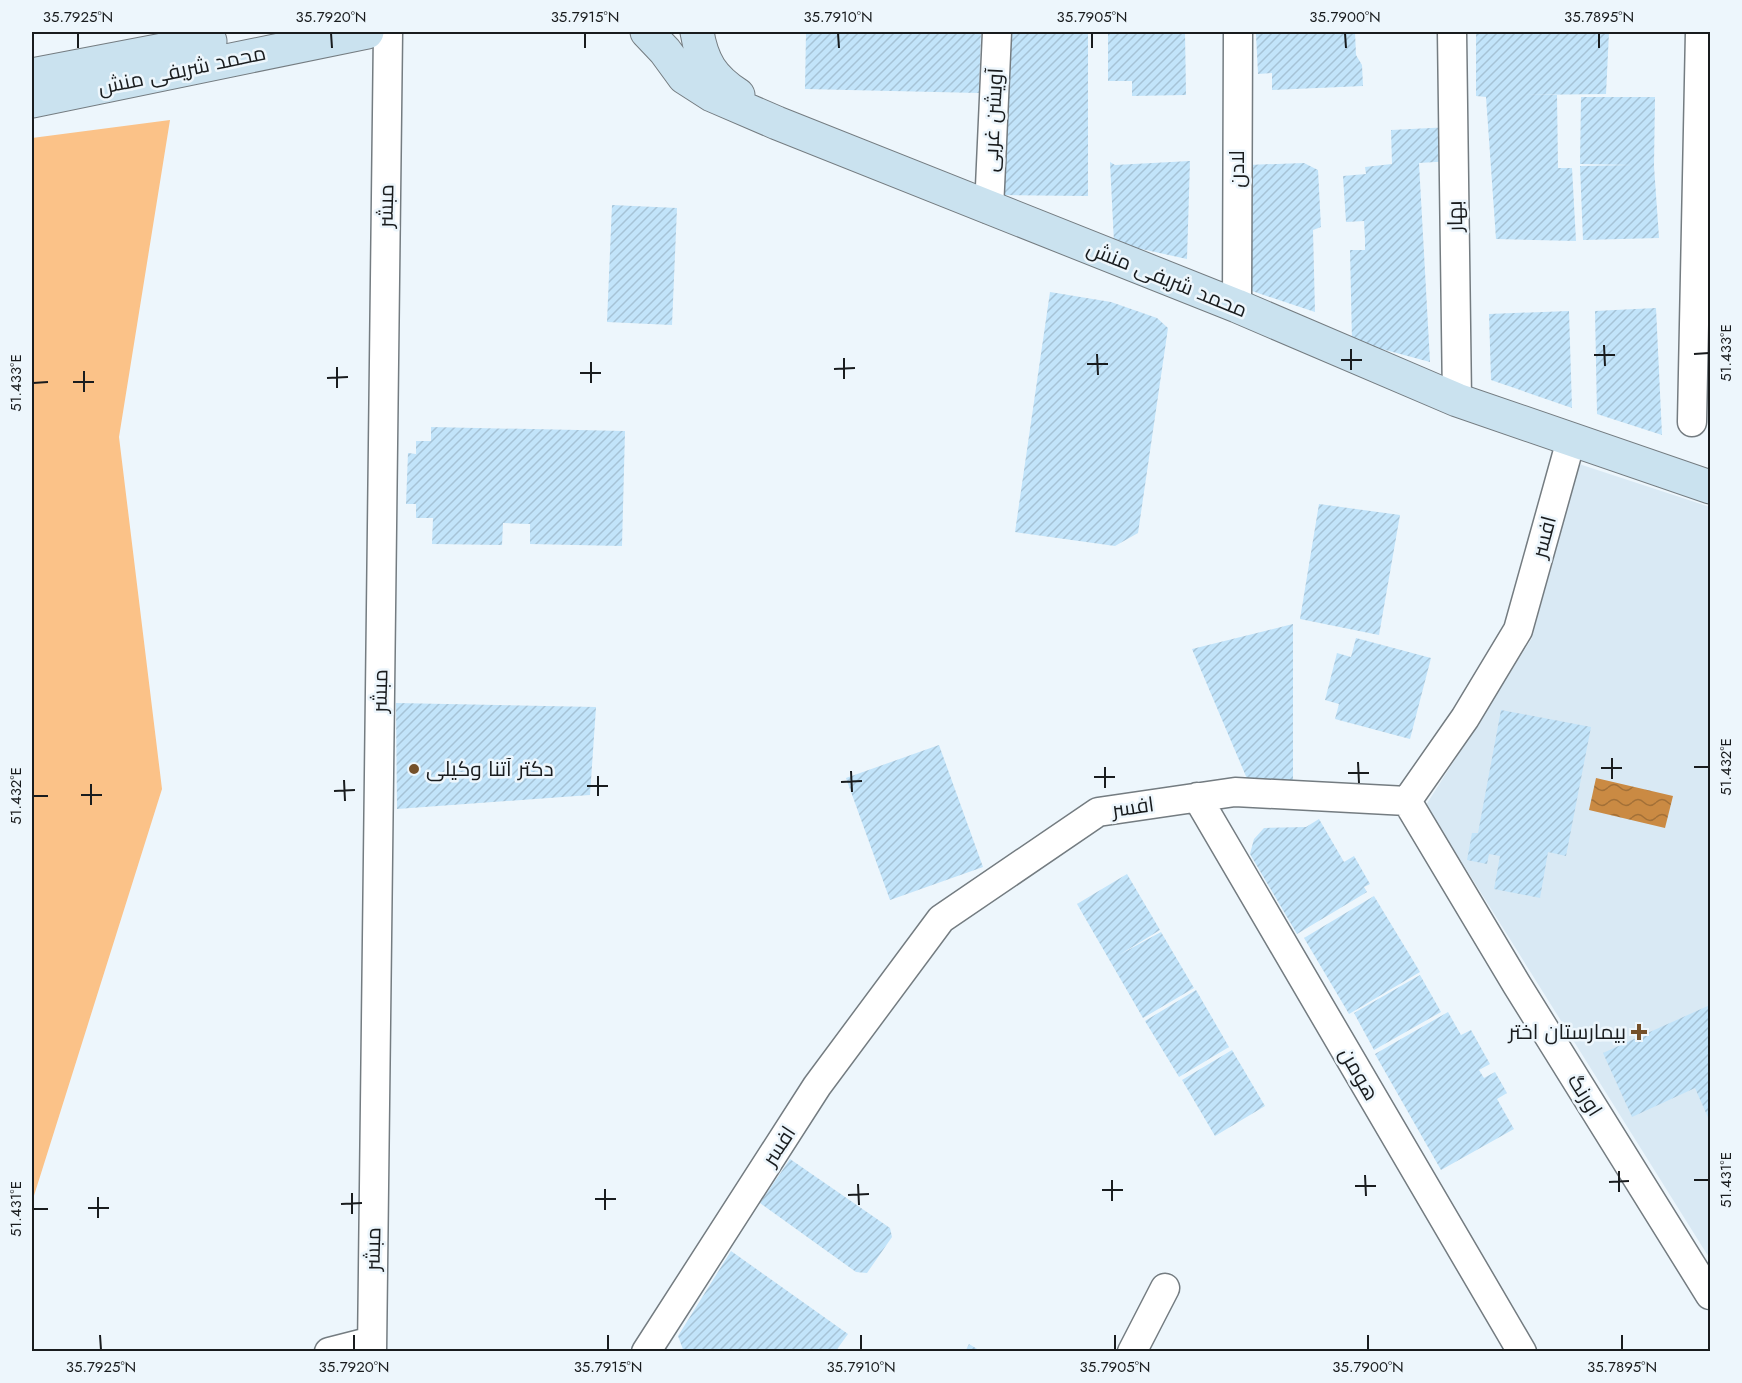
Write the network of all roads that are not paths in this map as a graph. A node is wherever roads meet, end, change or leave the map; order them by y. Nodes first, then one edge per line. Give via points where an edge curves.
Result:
1 (262, 32) edge
2 (367, 32) edge
3 (388, 32) edge
4 (647, 32) edge
5 (697, 32) edge
6 (997, 32) edge
7 (1238, 32) edge
8 (1452, 32) edge
9 (1700, 32) edge
10 (32, 75) edge
11 (32, 101) edge
12 (777, 123) junction
13 (989, 209) junction
14 (1237, 306) junction
15 (1457, 400) junction
16 (1692, 422) dead end
17 (1570, 440) junction
18 (1710, 487) edge
19 (1197, 797) junction
20 (1407, 801) junction
21 (1165, 1288) dead end
22 (1710, 1295) edge
23 (372, 1346) edge
24 (329, 1352) edge
25 (646, 1352) edge
26 (1132, 1352) edge
27 (1522, 1352) edge

1 - 10 street, محمد شریفی منش
2 - 11 street, محمد شریفی منش
3 - 23 street, مبشر
4 - 12 street, محمد شریفی منش via 684,77 712,95
5 - 12 street via 700,53 713,74
6 - 13 street, آویشن غربی
7 - 14 street, لادن
8 - 15 street, بهار
9 - 16 street
12 - 13 street, محمد شریفی منش
13 - 14 street, محمد شریفی منش
14 - 15 street, محمد شریفی منش
15 - 17 street, محمد شریفی منش
17 - 18 street, محمد شریفی منش
17 - 20 street, افسر via 1518,630 1465,718
19 - 20 street, افسر via 1235,792
19 - 25 street, افسر via 1098,812 941,919 817,1086
19 - 27 street, هومن
20 - 22 street, اورنگ
21 - 26 street
23 - 24 street

